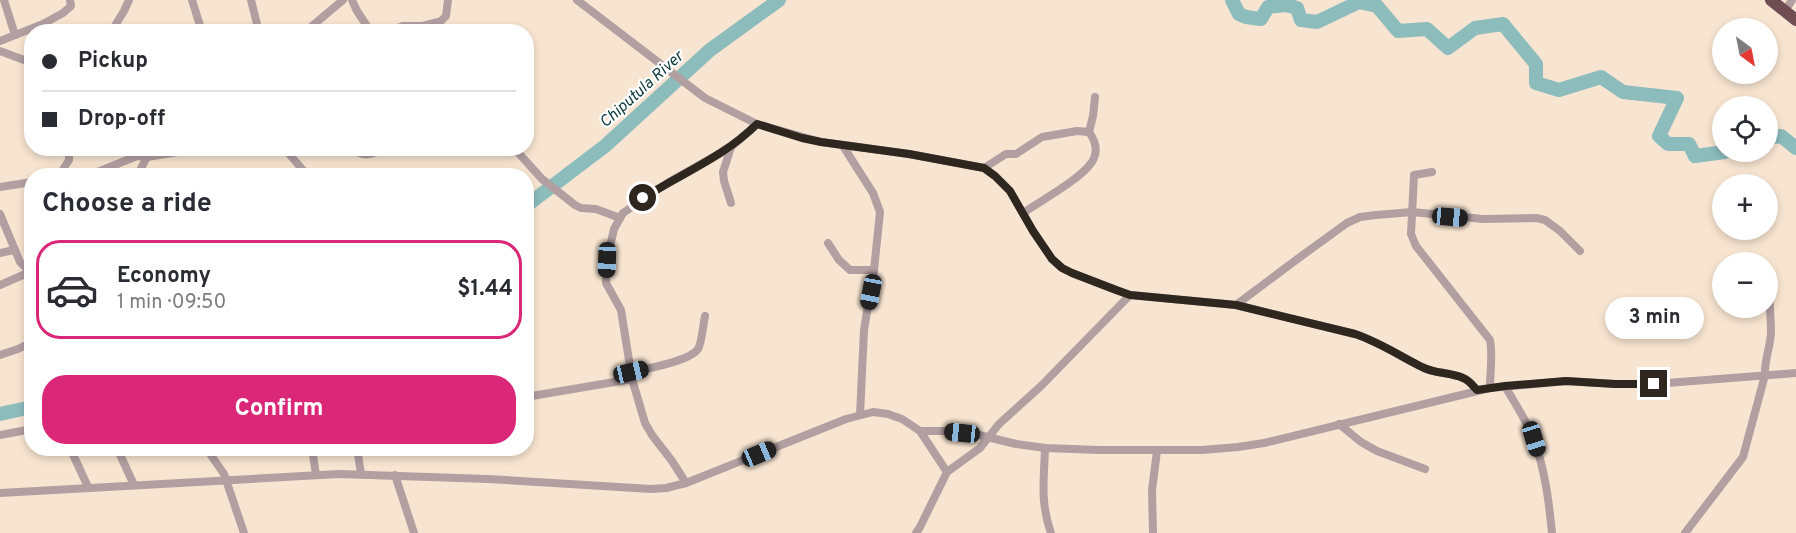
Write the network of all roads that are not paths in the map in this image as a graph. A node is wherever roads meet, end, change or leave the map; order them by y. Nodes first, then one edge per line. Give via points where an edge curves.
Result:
1 (4, 0) edge
2 (70, 0) edge
3 (129, 0) edge
4 (192, 0) edge
5 (251, 0) edge
6 (342, 0) edge
7 (352, 0) edge
8 (448, 0) edge
9 (577, 0) edge
10 (1771, 0) edge
11 (1792, 0) edge
12 (1785, 11) junction
13 (1796, 20) edge
14 (43, 24) edge
15 (116, 24) edge
16 (200, 24) edge
17 (257, 24) edge
18 (314, 24) edge
19 (366, 24) edge
20 (430, 24) edge
21 (24, 31) edge
22 (15, 35) junction
23 (0, 41) edge
24 (0, 51) edge
25 (24, 60) edge
26 (1095, 97) dead end
27 (757, 124) junction
28 (1089, 132) junction
29 (843, 146) junction
30 (731, 147) junction
31 (137, 156) edge
32 (137, 156) edge
33 (153, 156) edge
34 (291, 156) edge
35 (521, 156) edge
36 (147, 157) junction
37 (106, 168) edge
38 (141, 168) edge
39 (301, 168) edge
40 (532, 168) edge
41 (984, 168) junction
42 (534, 170) edge
43 (1432, 171) dead end
44 (24, 183) edge
45 (0, 187) edge
46 (731, 203) dead end
47 (1023, 213) junction
48 (1412, 213) junction
49 (0, 214) edge
50 (620, 218) junction
51 (828, 243) dead end
52 (14, 250) junction
53 (1580, 251) dead end
54 (0, 253) edge
55 (24, 266) edge
56 (874, 270) junction
57 (24, 275) edge
58 (0, 285) edge
59 (1130, 295) junction
60 (1236, 305) junction
61 (705, 316) dead end
62 (1770, 318) edge
63 (24, 346) edge
64 (0, 355) edge
65 (1796, 373) edge
66 (631, 375) junction
67 (1765, 375) junction
68 (1505, 386) junction
69 (1490, 388) junction
70 (1477, 390) junction
71 (534, 395) edge
72 (860, 415) junction
73 (1339, 424) junction
74 (24, 430) edge
75 (920, 431) junction
76 (0, 435) edge
77 (989, 436) junction
78 (1046, 448) junction
79 (1157, 451) junction
80 (74, 456) edge
81 (121, 456) edge
82 (212, 456) edge
83 (313, 456) edge
84 (358, 456) edge
85 (1425, 469) dead end
86 (947, 472) junction
87 (361, 474) junction
88 (316, 475) junction
89 (396, 475) junction
90 (226, 480) junction
91 (686, 483) junction
92 (134, 485) junction
93 (88, 488) junction
94 (0, 494) edge
95 (244, 533) edge
96 (414, 533) edge
97 (916, 533) edge
98 (1051, 533) edge
99 (1153, 533) edge
100 (1552, 533) edge
101 (1685, 533) edge

1 - 22 street
2 - 14 street via 63,13
3 - 15 street
4 - 16 street
5 - 17 street
6 - 18 street
7 - 19 street
8 - 20 street via 446,15
9 - 27 street via 705,98
10 - 12 highway
11 - 12 street
12 - 13 highway
21 - 22 street
22 - 23 street
24 - 25 street
26 - 28 street
27 - 29 street
27 - 30 street
28 - 41 street via 1042,137
28 - 47 street via 1096,149 1091,164
29 - 41 street
29 - 56 street via 873,193 880,212
30 - 46 street via 723,172
30 - 50 street via 643,198
31 - 37 street
32 - 36 street
33 - 36 street
34 - 39 street
35 - 40 street
36 - 38 street
41 - 47 street via 1010,191
42 - 50 street via 575,205
43 - 48 street via 1414,175
44 - 45 street
47 - 59 street via 1062,268
48 - 53 street via 1545,220
48 - 60 street via 1376,215 1347,224
48 - 69 street via 1413,241 1490,340
49 - 52 street
50 - 66 street via 607,260 606,283 621,310
51 - 56 street via 850,270
52 - 54 street
52 - 55 street
56 - 72 street via 864,330
57 - 58 street
59 - 60 street
59 - 77 street
60 - 70 street via 1362,336 1423,368 1464,378
61 - 66 street via 700,347 693,354
62 - 67 street
63 - 64 street
65 - 67 street
66 - 71 street
66 - 91 street via 645,423
67 - 68 street via 1654,384 1566,381
67 - 101 street via 1743,457
68 - 69 street
68 - 100 street via 1534,439
69 - 70 street
70 - 73 street
72 - 75 street via 888,414
72 - 91 street
73 - 79 street via 1238,447
73 - 85 street via 1377,451
74 - 76 street
75 - 77 street
75 - 86 street
77 - 78 street
77 - 86 street via 975,453
78 - 79 street
78 - 98 street via 1043,499
79 - 99 street via 1152,490
80 - 93 street
81 - 92 street
82 - 90 street
83 - 88 street
84 - 87 street
86 - 97 street
87 - 88 street
87 - 89 street
88 - 90 street
89 - 91 street via 651,489
89 - 96 street
90 - 92 street
90 - 95 street
92 - 93 street
93 - 94 street

